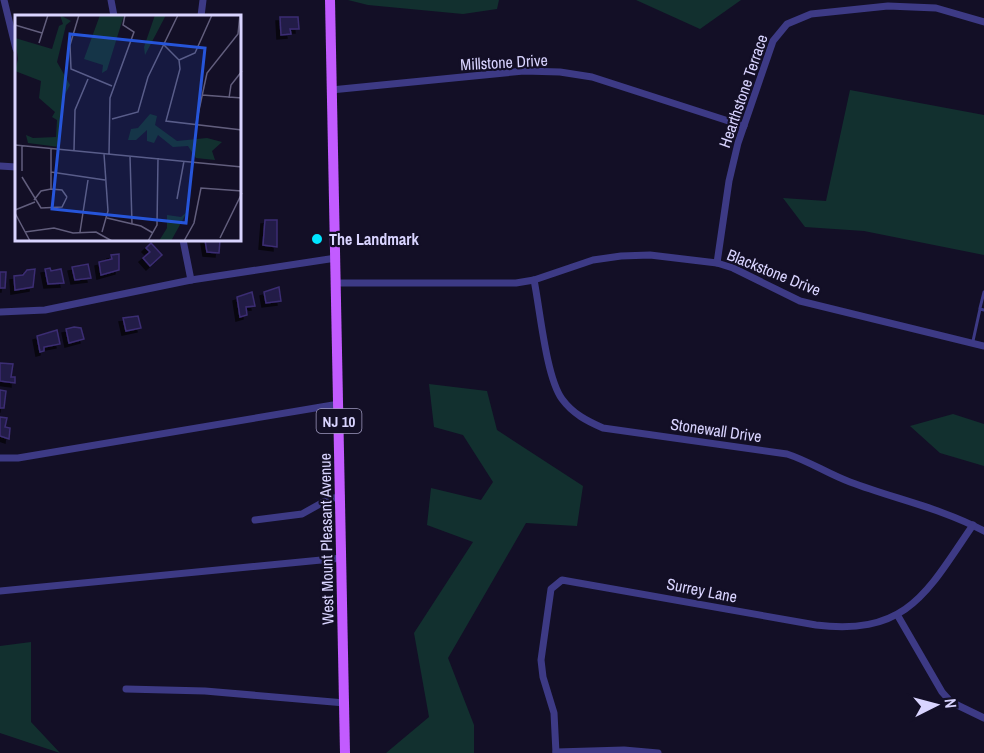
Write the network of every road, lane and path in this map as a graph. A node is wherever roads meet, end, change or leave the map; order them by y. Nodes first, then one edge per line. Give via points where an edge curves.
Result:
1 (4, 0) edge
2 (111, 0) edge
3 (203, 0) edge
4 (330, 0) edge
5 (114, 15) edge
6 (201, 15) edge
7 (984, 22) edge
8 (15, 45) edge
9 (331, 90) junction
10 (744, 126) junction
11 (0, 166) edge
12 (15, 167) edge
13 (183, 242) edge
14 (336, 258) junction
15 (717, 263) junction
16 (191, 280) junction
17 (534, 280) junction
18 (337, 283) junction
19 (984, 292) edge
20 (982, 309) edge
21 (0, 312) edge
22 (972, 343) junction
23 (984, 346) edge
24 (339, 404) junction
25 (0, 458) edge
26 (341, 496) junction
27 (255, 520) dead end
28 (973, 525) junction
29 (984, 531) edge
30 (342, 558) junction
31 (0, 591) edge
32 (898, 616) junction
33 (126, 689) dead end
34 (345, 702) junction
35 (984, 718) edge
36 (556, 752) edge
37 (345, 753) edge
38 (658, 753) edge

1 - 8 street
2 - 5 street
3 - 6 street
4 - 9 main road, West Mount Pleasant Avenue / NJ 10
7 - 10 street, Hearthstone Terrace via 920,5 799,17 773,41
9 - 10 street, Millstone Drive via 524,71 560,72 592,77
9 - 14 main road, West Mount Pleasant Avenue / NJ 10
10 - 15 street, Hearthstone Terrace via 729,181
11 - 12 street
13 - 16 street
14 - 16 street
14 - 18 main road, West Mount Pleasant Avenue / NJ 10
15 - 17 street, Blackstone Drive via 650,255 621,256 593,260
15 - 22 street, Blackstone Drive via 800,301
16 - 21 street via 45,310
17 - 18 street, Blackstone Drive
17 - 28 street, Stonewall Drive via 560,397 585,420 603,428 787,454 847,481 946,512
18 - 24 main road, West Mount Pleasant Avenue / NJ 10
19 - 20 lane
20 - 22 lane
22 - 23 street, Blackstone Drive
24 - 25 street
24 - 26 main road, West Mount Pleasant Avenue / NJ 10
26 - 27 street via 302,514
26 - 30 main road, West Mount Pleasant Avenue / NJ 10
28 - 29 street, Stonewall Drive
28 - 32 street, Surrey Lane via 939,577
30 - 31 street
30 - 34 main road, West Mount Pleasant Avenue / NJ 10
32 - 35 street via 942,692 951,702
32 - 36 street, Surrey Lane via 865,626 832,627 562,580 551,589 542,660 554,713
33 - 34 street
34 - 37 main road, West Mount Pleasant Avenue / NJ 10
36 - 38 street

